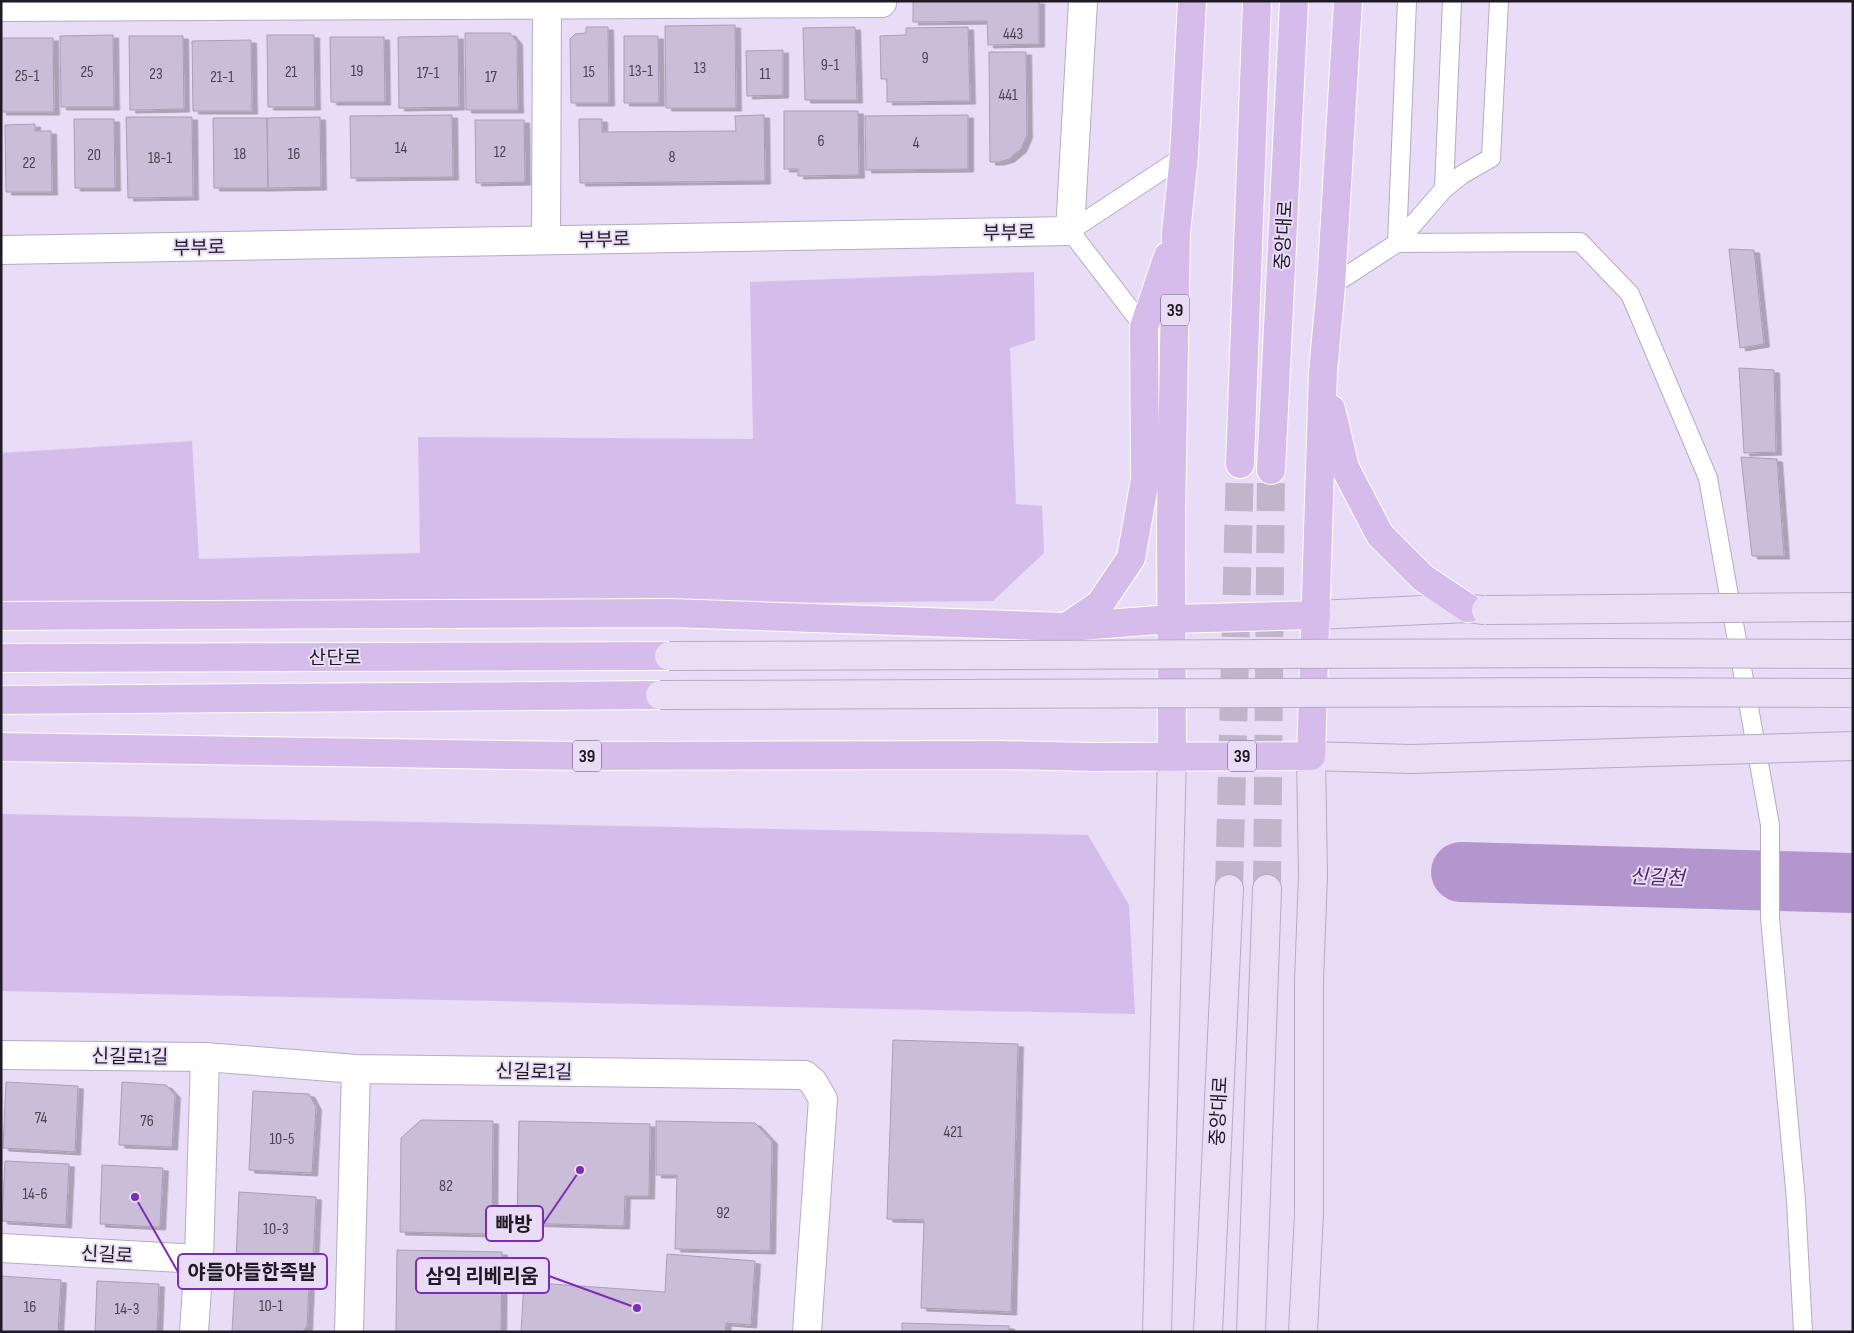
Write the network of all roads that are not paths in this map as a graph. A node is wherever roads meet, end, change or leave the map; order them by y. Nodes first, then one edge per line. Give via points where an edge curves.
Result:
1 (882, 1) edge
2 (1083, 1) edge
3 (1192, 1) edge
4 (1258, 1) edge
5 (1294, 1) edge
6 (1348, 1) edge
7 (1408, 1) edge
8 (1452, 1) edge
9 (1499, 1) edge
10 (227, 4) edge
11 (547, 5) junction
12 (1, 7) edge
13 (1184, 156) junction
14 (1444, 189) junction
15 (1070, 231) junction
16 (1176, 233) junction
17 (546, 240) junction
18 (1397, 243) junction
19 (1, 250) edge
20 (1331, 286) junction
21 (1144, 327) junction
22 (1322, 372) junction
23 (1240, 464) tunnel mouth
24 (1271, 470) tunnel mouth
25 (1853, 606) edge
26 (1477, 609) junction
27 (1316, 614) junction
28 (1, 616) edge
29 (1171, 619) junction
30 (1067, 627) junction
31 (1853, 654) edge
32 (1, 658) edge
33 (1853, 693) edge
34 (1, 700) edge
35 (1853, 746) edge
36 (1, 747) edge
37 (1172, 756) junction
38 (1311, 756) junction
39 (1229, 889) tunnel mouth
40 (1267, 889) tunnel mouth
41 (1, 1054) edge
42 (205, 1057) junction
43 (356, 1069) junction
44 (1, 1248) edge
45 (199, 1259) junction
46 (194, 1332) edge
47 (349, 1332) edge
48 (807, 1332) edge
49 (1158, 1332) edge
50 (1208, 1332) edge
51 (1251, 1332) edge
52 (1303, 1332) edge
53 (1803, 1332) edge

1 - 11 street via 872,4
2 - 15 street
3 - 13 main road, 39
4 - 23 main road
5 - 24 main road, 중앙대로
6 - 20 main road
7 - 18 lane
8 - 14 lane
9 - 14 lane via 1491,158
10 - 11 street
10 - 12 street
11 - 17 street
13 - 15 lane
13 - 16 main road, 39
14 - 18 lane
15 - 17 street, 부부로
15 - 21 lane
16 - 21 main road, 39
16 - 29 main road, 39
17 - 19 street, 부부로
18 - 20 lane
18 - 53 lane via 1580,242 1630,294 1708,478 1770,825 1770,918 1796,1200
20 - 22 main road
21 - 30 main road, 39 via 1145,480 1132,558 1100,604
22 - 26 main road via 1345,468 1380,535 1424,578
22 - 27 main road
25 - 26 main road, bridge
26 - 27 main road
27 - 29 main road
27 - 38 main road
28 - 30 main road via 670,613
29 - 30 main road
29 - 37 main road
31 - 32 main road, 산단로, bridge
33 - 34 main road, bridge via 660,695
35 - 38 main road, bridge via 1411,759
36 - 37 main road, 39 via 579,756
37 - 38 main road, 39
37 - 49 main road
38 - 52 main road via 1313,876 1309,980 1309,1212
39 - 50 main road, 중앙대로
40 - 51 main road
41 - 42 street, 신길로1길
42 - 43 street, 신길로1길
42 - 45 street
43 - 47 street
43 - 48 street, 신길로1길 via 805,1076 813,1082 823,1099
44 - 45 street, 신길로
45 - 46 street

